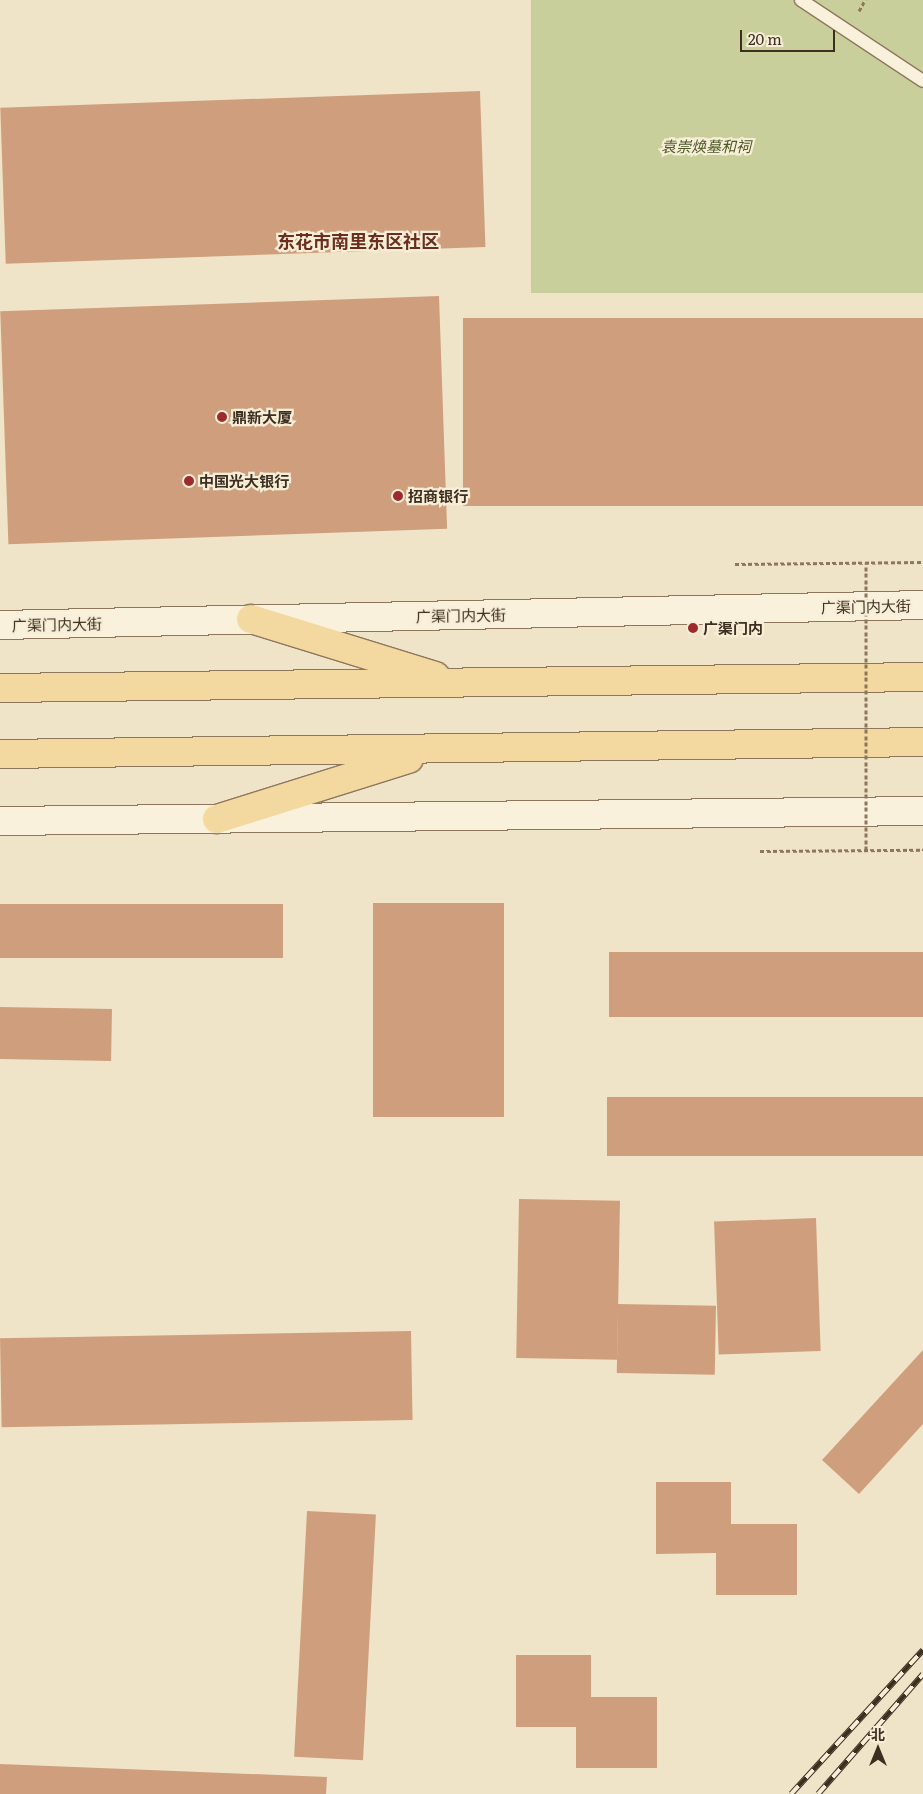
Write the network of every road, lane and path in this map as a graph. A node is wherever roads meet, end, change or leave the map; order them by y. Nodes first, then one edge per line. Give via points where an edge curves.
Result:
1 (800, 0) edge
2 (923, 81) edge
3 (923, 562) edge
4 (866, 563) junction
5 (735, 564) dead end
6 (923, 605) edge
7 (251, 619) junction
8 (0, 625) edge
9 (923, 677) edge
10 (460, 683) junction
11 (0, 688) edge
12 (923, 742) edge
13 (437, 750) junction
14 (0, 754) edge
15 (923, 811) edge
16 (217, 819) junction
17 (0, 822) edge
18 (866, 850) junction
19 (923, 850) edge
20 (760, 851) dead end

1 - 2 lane
3 - 4 path
4 - 5 path
4 - 18 path, bridge
6 - 7 street, 广渠门内大街
7 - 8 street, 广渠门内大街
7 - 10 main road
9 - 10 main road
10 - 11 main road
12 - 13 main road
13 - 14 main road
13 - 16 main road
15 - 16 street
16 - 17 street
18 - 19 path
18 - 20 path

